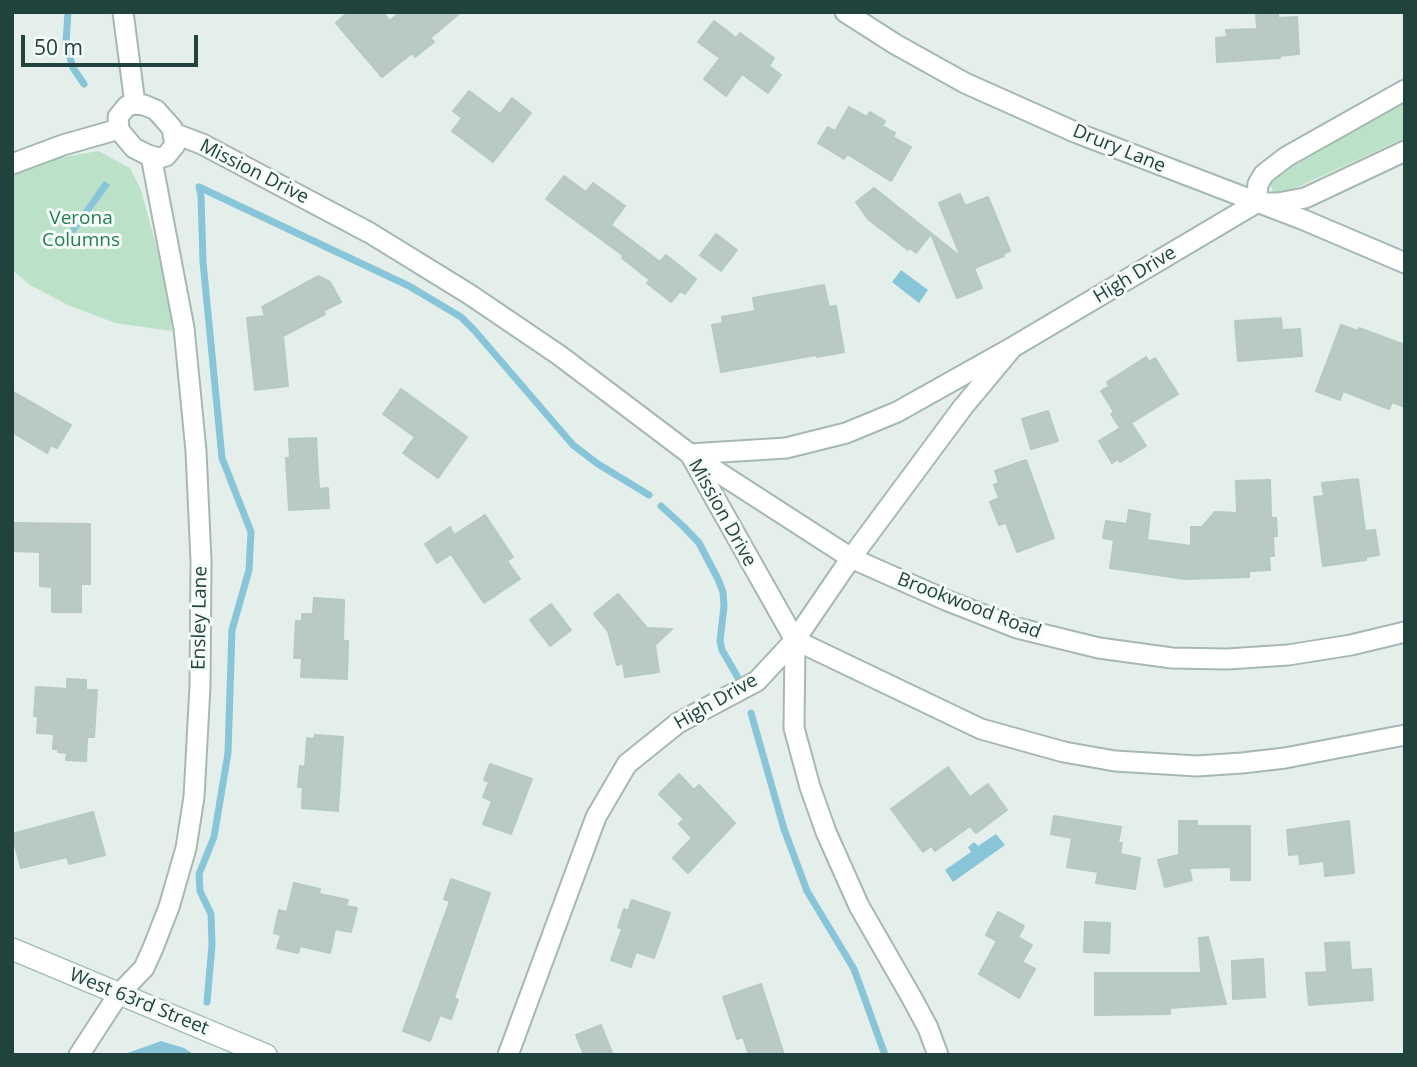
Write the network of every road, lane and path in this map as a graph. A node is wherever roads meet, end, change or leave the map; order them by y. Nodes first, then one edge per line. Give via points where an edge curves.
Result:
1 (123, 12) edge
2 (845, 12) edge
3 (1405, 90) edge
4 (135, 103) junction
5 (119, 129) junction
6 (173, 133) junction
7 (1405, 151) edge
8 (151, 156) junction
9 (12, 164) edge
10 (1256, 203) junction
11 (1405, 262) edge
12 (1013, 347) junction
13 (690, 454) junction
14 (851, 558) junction
15 (1405, 632) edge
16 (795, 640) junction
17 (1405, 735) edge
18 (12, 949) edge
19 (118, 995) junction
20 (79, 1055) edge
21 (266, 1055) edge
22 (508, 1055) edge
23 (938, 1055) edge

1 - 4 street
2 - 10 street, Drury Lane via 965,83 1077,133
3 - 10 street via 1286,157 1264,174
4 - 5 street via 118,117
4 - 6 street via 156,110
5 - 8 street via 134,148
5 - 9 street
6 - 8 street via 171,151 159,158
6 - 13 street, Mission Drive via 370,233 469,294
7 - 10 street, High Drive via 1305,198
8 - 19 street, Ensley Lane via 184,328 196,451 200,686 194,797 186,848 144,968
10 - 11 street, Drury Lane
10 - 12 street, High Drive
12 - 13 street, High Drive via 897,412 846,433 786,448
12 - 14 street, High Drive
13 - 14 street, Brookwood Road
13 - 16 street, Mission Drive
14 - 15 street, Brookwood Road via 1017,628 1160,657 1288,655
14 - 16 street, High Drive
16 - 17 street via 981,729 1115,761 1197,766 1242,763
16 - 22 street, High Drive via 757,681 678,723 626,764 596,817
16 - 23 street via 794,728 825,832
18 - 19 main road, West 63rd Street
19 - 20 street, Ensley Lane
19 - 21 main road, West 63rd Street

